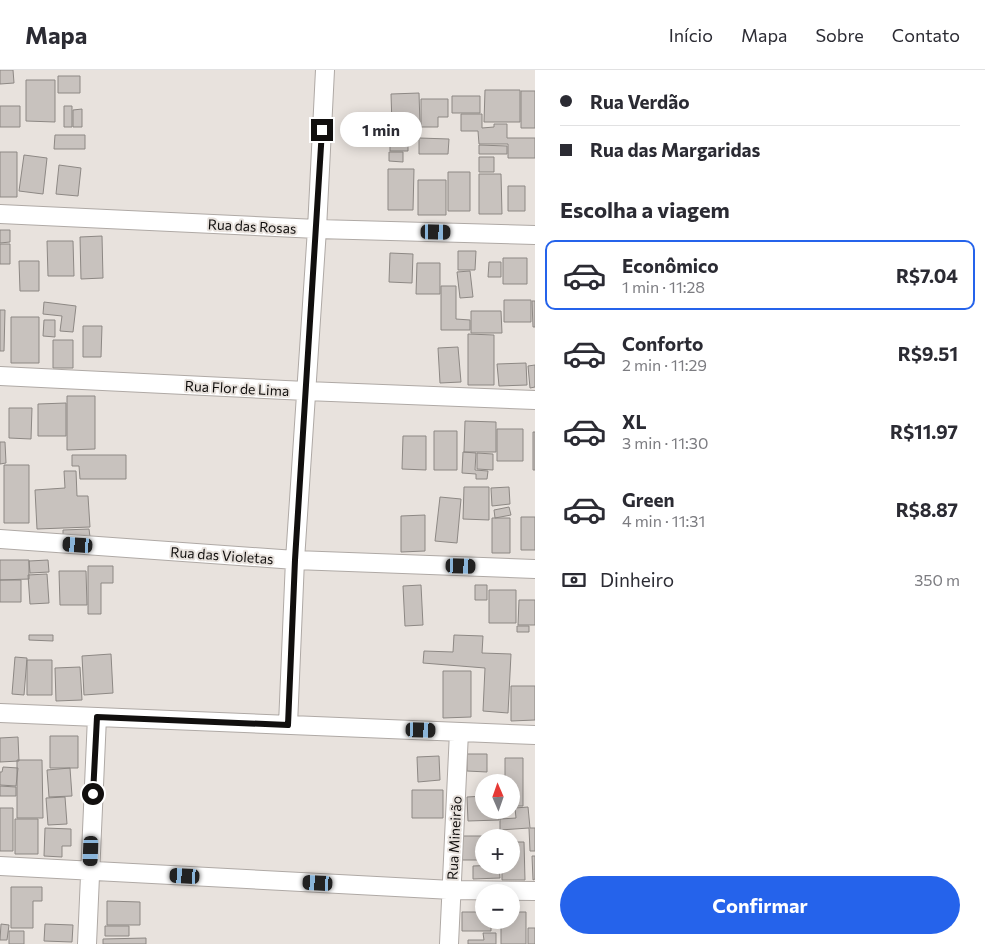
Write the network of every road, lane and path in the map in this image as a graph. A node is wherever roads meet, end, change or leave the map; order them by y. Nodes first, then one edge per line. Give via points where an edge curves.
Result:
1 (325, 70) edge
2 (0, 214) edge
3 (317, 229) junction
4 (535, 235) edge
5 (0, 376) edge
6 (306, 391) junction
7 (535, 400) edge
8 (0, 539) edge
9 (295, 560) junction
10 (535, 569) edge
11 (0, 713) edge
12 (97, 717) junction
13 (288, 725) junction
14 (459, 732) junction
15 (535, 735) edge
16 (0, 866) edge
17 (90, 870) junction
18 (452, 890) junction
19 (535, 891) edge
20 (87, 944) edge
21 (449, 944) edge

1 - 3 street
2 - 3 street, Rua das Rosas
3 - 4 street, Rua das Rosas
3 - 6 street
5 - 6 street, Rua Flor de Lima
6 - 7 street, Rua Flor de Lima
6 - 9 street
8 - 9 street, Rua das Violetas
9 - 10 street, Rua das Violetas
9 - 13 street
11 - 12 street
12 - 13 street
12 - 17 street
13 - 14 street
14 - 15 street
14 - 18 street, Rua Mineirão
16 - 17 street
17 - 18 street
17 - 20 street
18 - 19 street
18 - 21 street, Rua Mineirão

